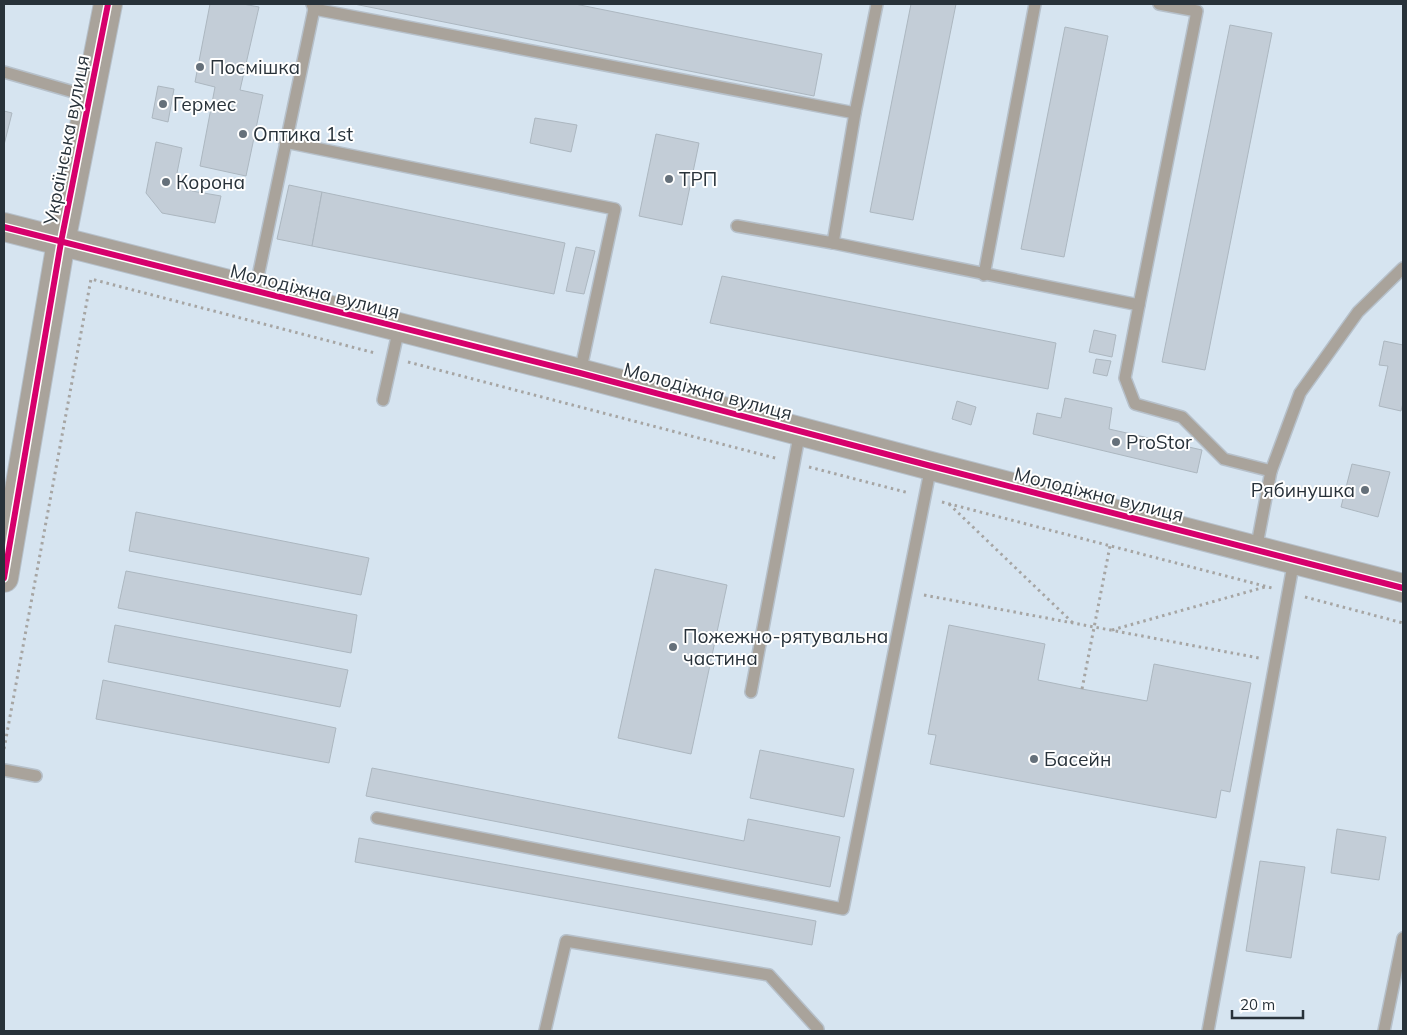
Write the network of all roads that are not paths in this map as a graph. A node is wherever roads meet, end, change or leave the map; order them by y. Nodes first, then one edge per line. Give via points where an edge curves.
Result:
1 (108, 4) edge
2 (877, 4) edge
3 (1035, 4) edge
4 (1159, 4) edge
5 (313, 6) edge
6 (4, 72) edge
7 (91, 96) junction
8 (855, 113) junction
9 (285, 142) junction
10 (736, 226) dead end
11 (4, 227) edge
12 (61, 242) junction
13 (833, 243) junction
14 (1403, 268) edge
15 (984, 274) junction
16 (254, 292) junction
17 (1139, 305) junction
18 (399, 328) junction
19 (580, 373) junction
20 (383, 400) dead end
21 (800, 431) junction
22 (931, 466) junction
23 (1271, 471) junction
24 (8, 532) edge
25 (1256, 550) junction
26 (1294, 560) junction
27 (4, 578) edge
28 (1403, 588) edge
29 (751, 692) dead end
30 (4, 770) edge
31 (36, 776) dead end
32 (377, 818) dead end
33 (1403, 938) edge
34 (545, 1031) edge
35 (818, 1031) edge
36 (1208, 1031) edge
37 (1384, 1031) edge

1 - 7 street, Українська вулиця
2 - 8 lane
3 - 15 lane
4 - 17 lane via 1197,11
5 - 8 lane
5 - 9 lane
6 - 7 lane
7 - 12 street, Українська вулиця
8 - 13 lane
9 - 16 lane
9 - 19 lane via 614,209
10 - 13 lane
11 - 12 street, Молодіжна вулиця
12 - 16 street, Молодіжна вулиця
12 - 24 street, Українська вулиця
13 - 15 lane
14 - 23 lane via 1358,312 1300,393
15 - 17 lane
16 - 18 street, Молодіжна вулиця
17 - 23 lane via 1125,378 1135,404 1182,417 1224,458
18 - 19 street, Молодіжна вулиця
18 - 20 lane
19 - 21 street, Молодіжна вулиця
21 - 22 street, Молодіжна вулиця
21 - 29 lane
22 - 25 street, Молодіжна вулиця
22 - 32 lane via 844,909
23 - 25 lane
24 - 27 street, Українська вулиця
25 - 26 street, Молодіжна вулиця
26 - 28 street, Молодіжна вулиця
26 - 36 lane
30 - 31 lane
33 - 37 lane
34 - 35 lane via 566,941 769,975

